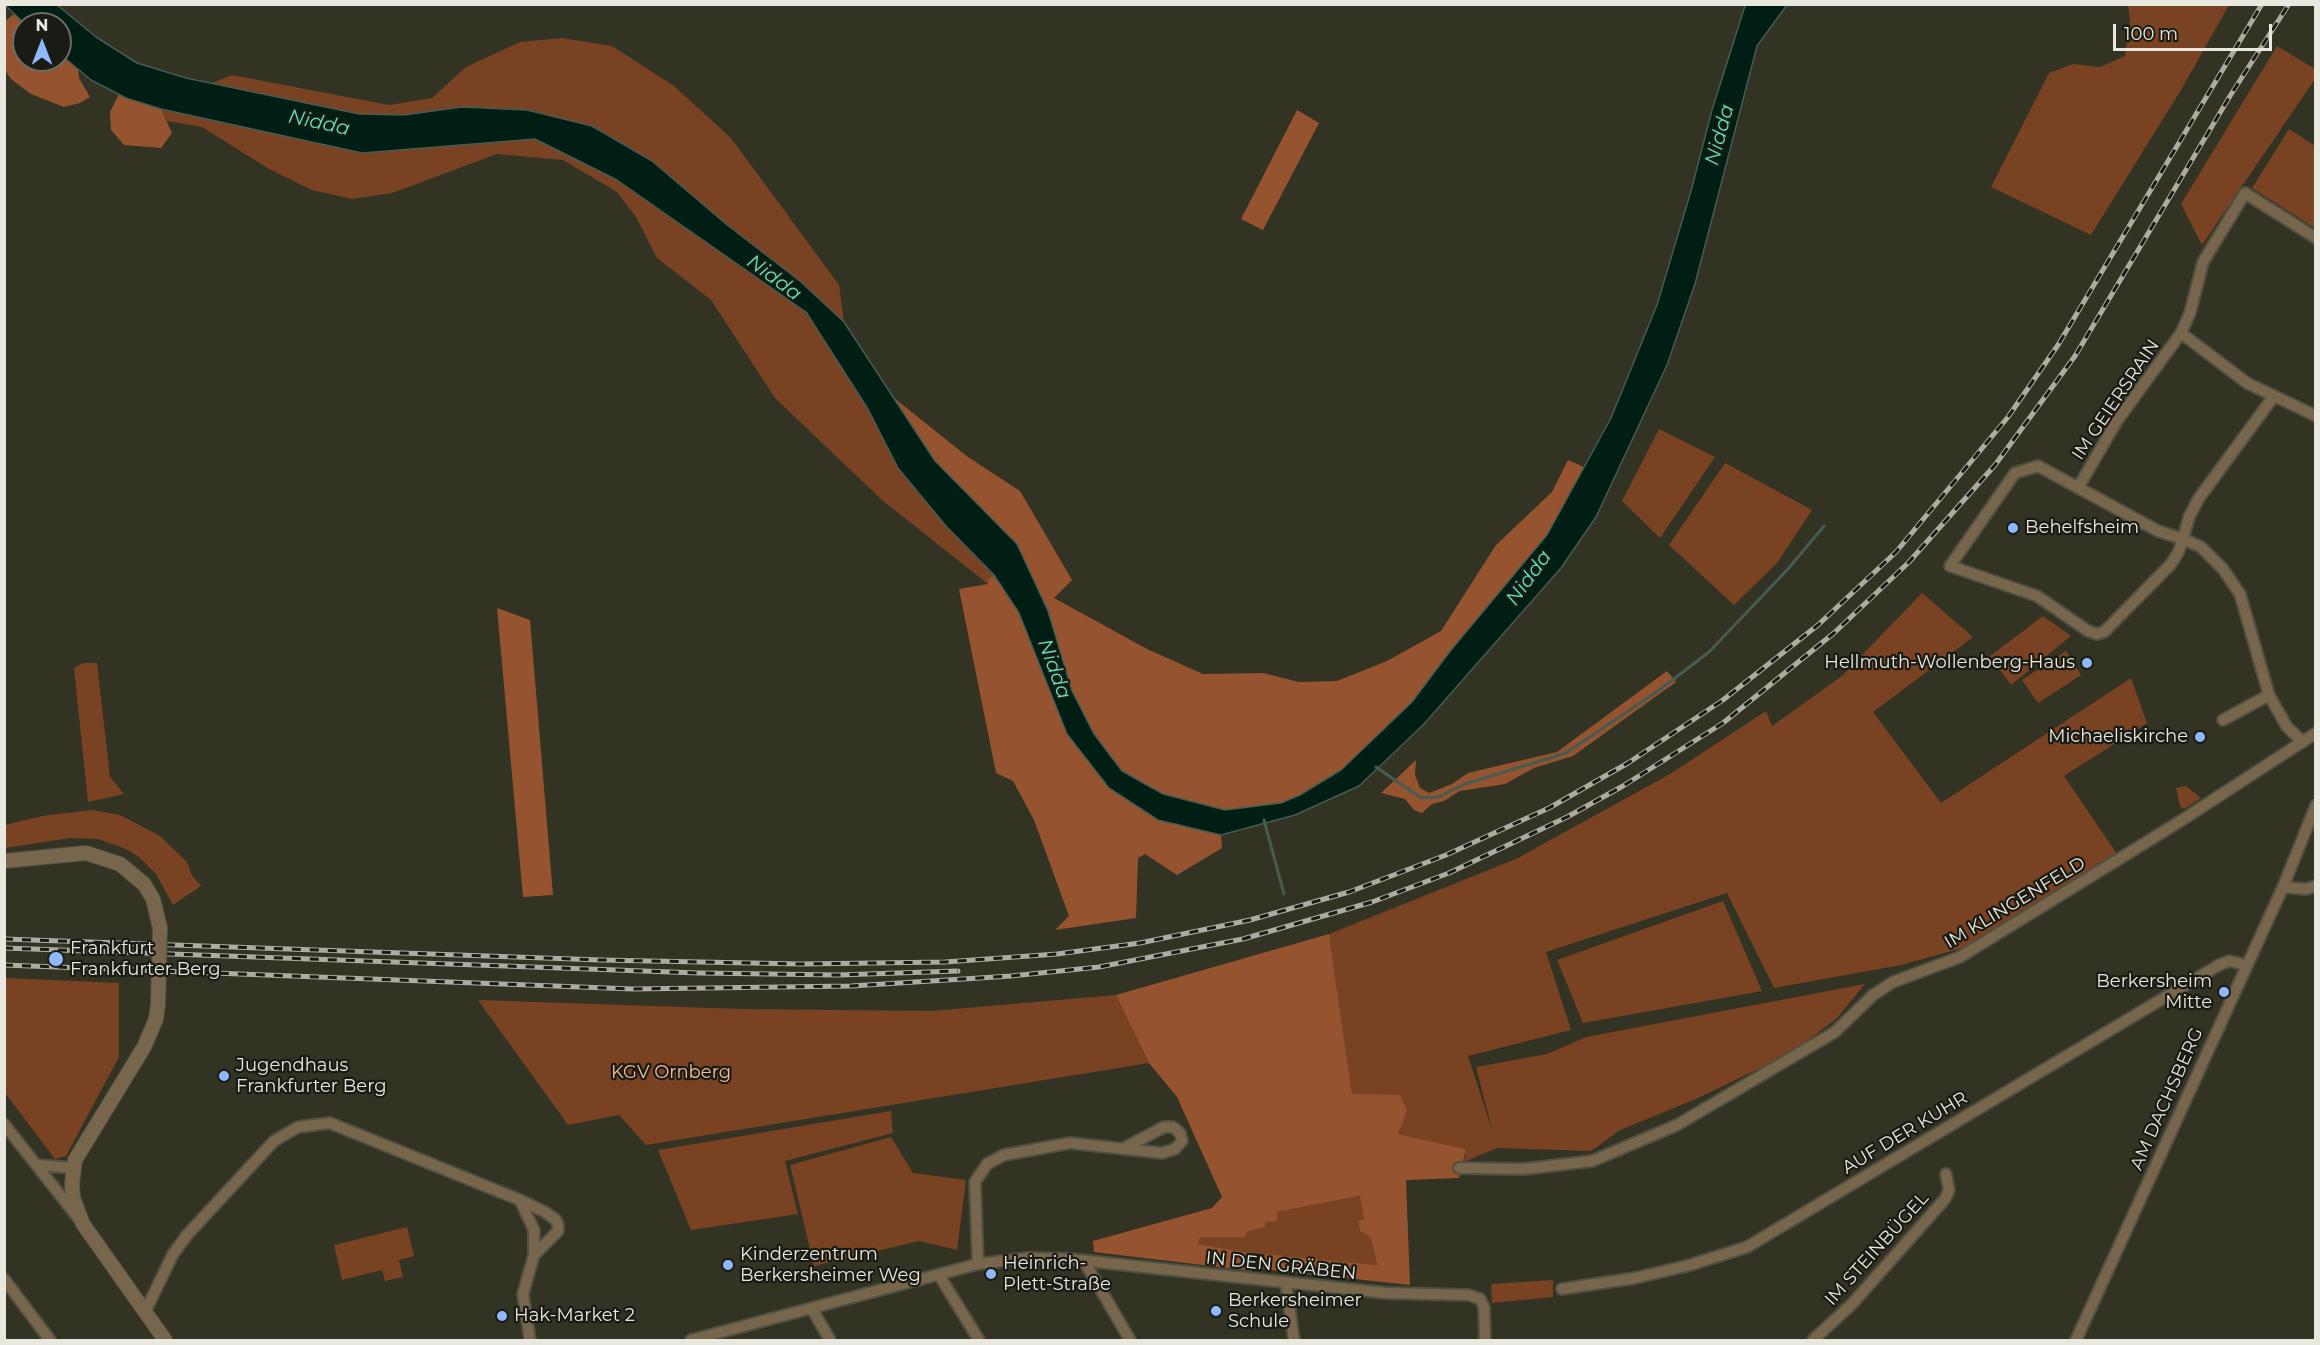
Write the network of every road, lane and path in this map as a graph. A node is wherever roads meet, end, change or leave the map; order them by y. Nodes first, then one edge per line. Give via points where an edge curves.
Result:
1 (2316, 238) edge
2 (2181, 333) junction
3 (2274, 396) junction
4 (2316, 416) edge
5 (2079, 486) junction
6 (2183, 539) junction
7 (2269, 695) junction
8 (2223, 720) dead end
9 (2316, 733) edge
10 (2302, 742) junction
11 (2316, 805) edge
12 (4, 861) edge
13 (2316, 886) edge
14 (2283, 887) junction
15 (2246, 965) junction
16 (4, 1124) edge
17 (1126, 1147) dead end
18 (37, 1165) junction
19 (73, 1168) junction
20 (1459, 1168) dead end
21 (1946, 1174) dead end
22 (520, 1200) junction
23 (83, 1224) junction
24 (534, 1255) junction
25 (1084, 1261) junction
26 (978, 1264) junction
27 (939, 1275) junction
28 (4, 1279) edge
29 (1286, 1284) junction
30 (1562, 1289) dead end
31 (812, 1309) junction
32 (145, 1312) junction
33 (50, 1341) edge
34 (165, 1341) edge
35 (531, 1341) edge
36 (691, 1341) edge
37 (830, 1341) edge
38 (979, 1341) edge
39 (1130, 1341) edge
40 (1294, 1341) edge
41 (1485, 1341) edge
42 (1813, 1341) edge
43 (2076, 1341) edge

1 - 2 street, IM GEIERSRAIN via 2245,192 2204,262
2 - 3 street via 2247,382
2 - 5 street, IM GEIERSRAIN via 2117,421
3 - 4 street
3 - 6 street via 2199,498
5 - 6 street via 2158,531
5 - 6 street via 2038,466 2014,473 1950,566 2037,596 2097,634 2109,629 2170,564
6 - 7 street via 2201,547 2240,594
7 - 8 street
7 - 10 street via 2287,727
9 - 10 street, IM KLINGENFELD
10 - 20 street, IM KLINGENFELD via 1960,957 1893,982 1873,994 1835,1032 1677,1125 1592,1161 1524,1169
11 - 14 street, AM DACHSBERG
12 - 19 street, bridge via 86,853 120,864 144,884 153,898 160,928 156,1019 144,1047
13 - 14 street
14 - 15 street, AM DACHSBERG
15 - 30 street, AUF DER KUHR via 2229,961 2219,964 1746,1246 1635,1278
15 - 43 street, AM DACHSBERG
16 - 18 street
17 - 26 street via 1070,1143 1004,1155 987,1164 975,1182
18 - 19 street
18 - 23 street
19 - 23 street via 73,1198
21 - 42 street, IM STEINBÜGEL via 1949,1190 1945,1199 1852,1304
22 - 24 street via 534,1230
22 - 24 street via 544,1212 558,1225 558,1231
22 - 32 street via 330,1123 298,1127 274,1141 187,1235 173,1254
23 - 32 street
24 - 35 street via 523,1294
25 - 26 street, IN DEN GRÄBEN via 1028,1258
25 - 29 street, IN DEN GRÄBEN
25 - 39 street
26 - 27 street, IN DEN GRÄBEN
27 - 31 street, IN DEN GRÄBEN
27 - 38 street
28 - 33 street
29 - 40 street
29 - 41 street, IN DEN GRÄBEN via 1469,1295 1480,1299 1484,1307
31 - 36 street, IN DEN GRÄBEN
31 - 37 street
32 - 34 street

